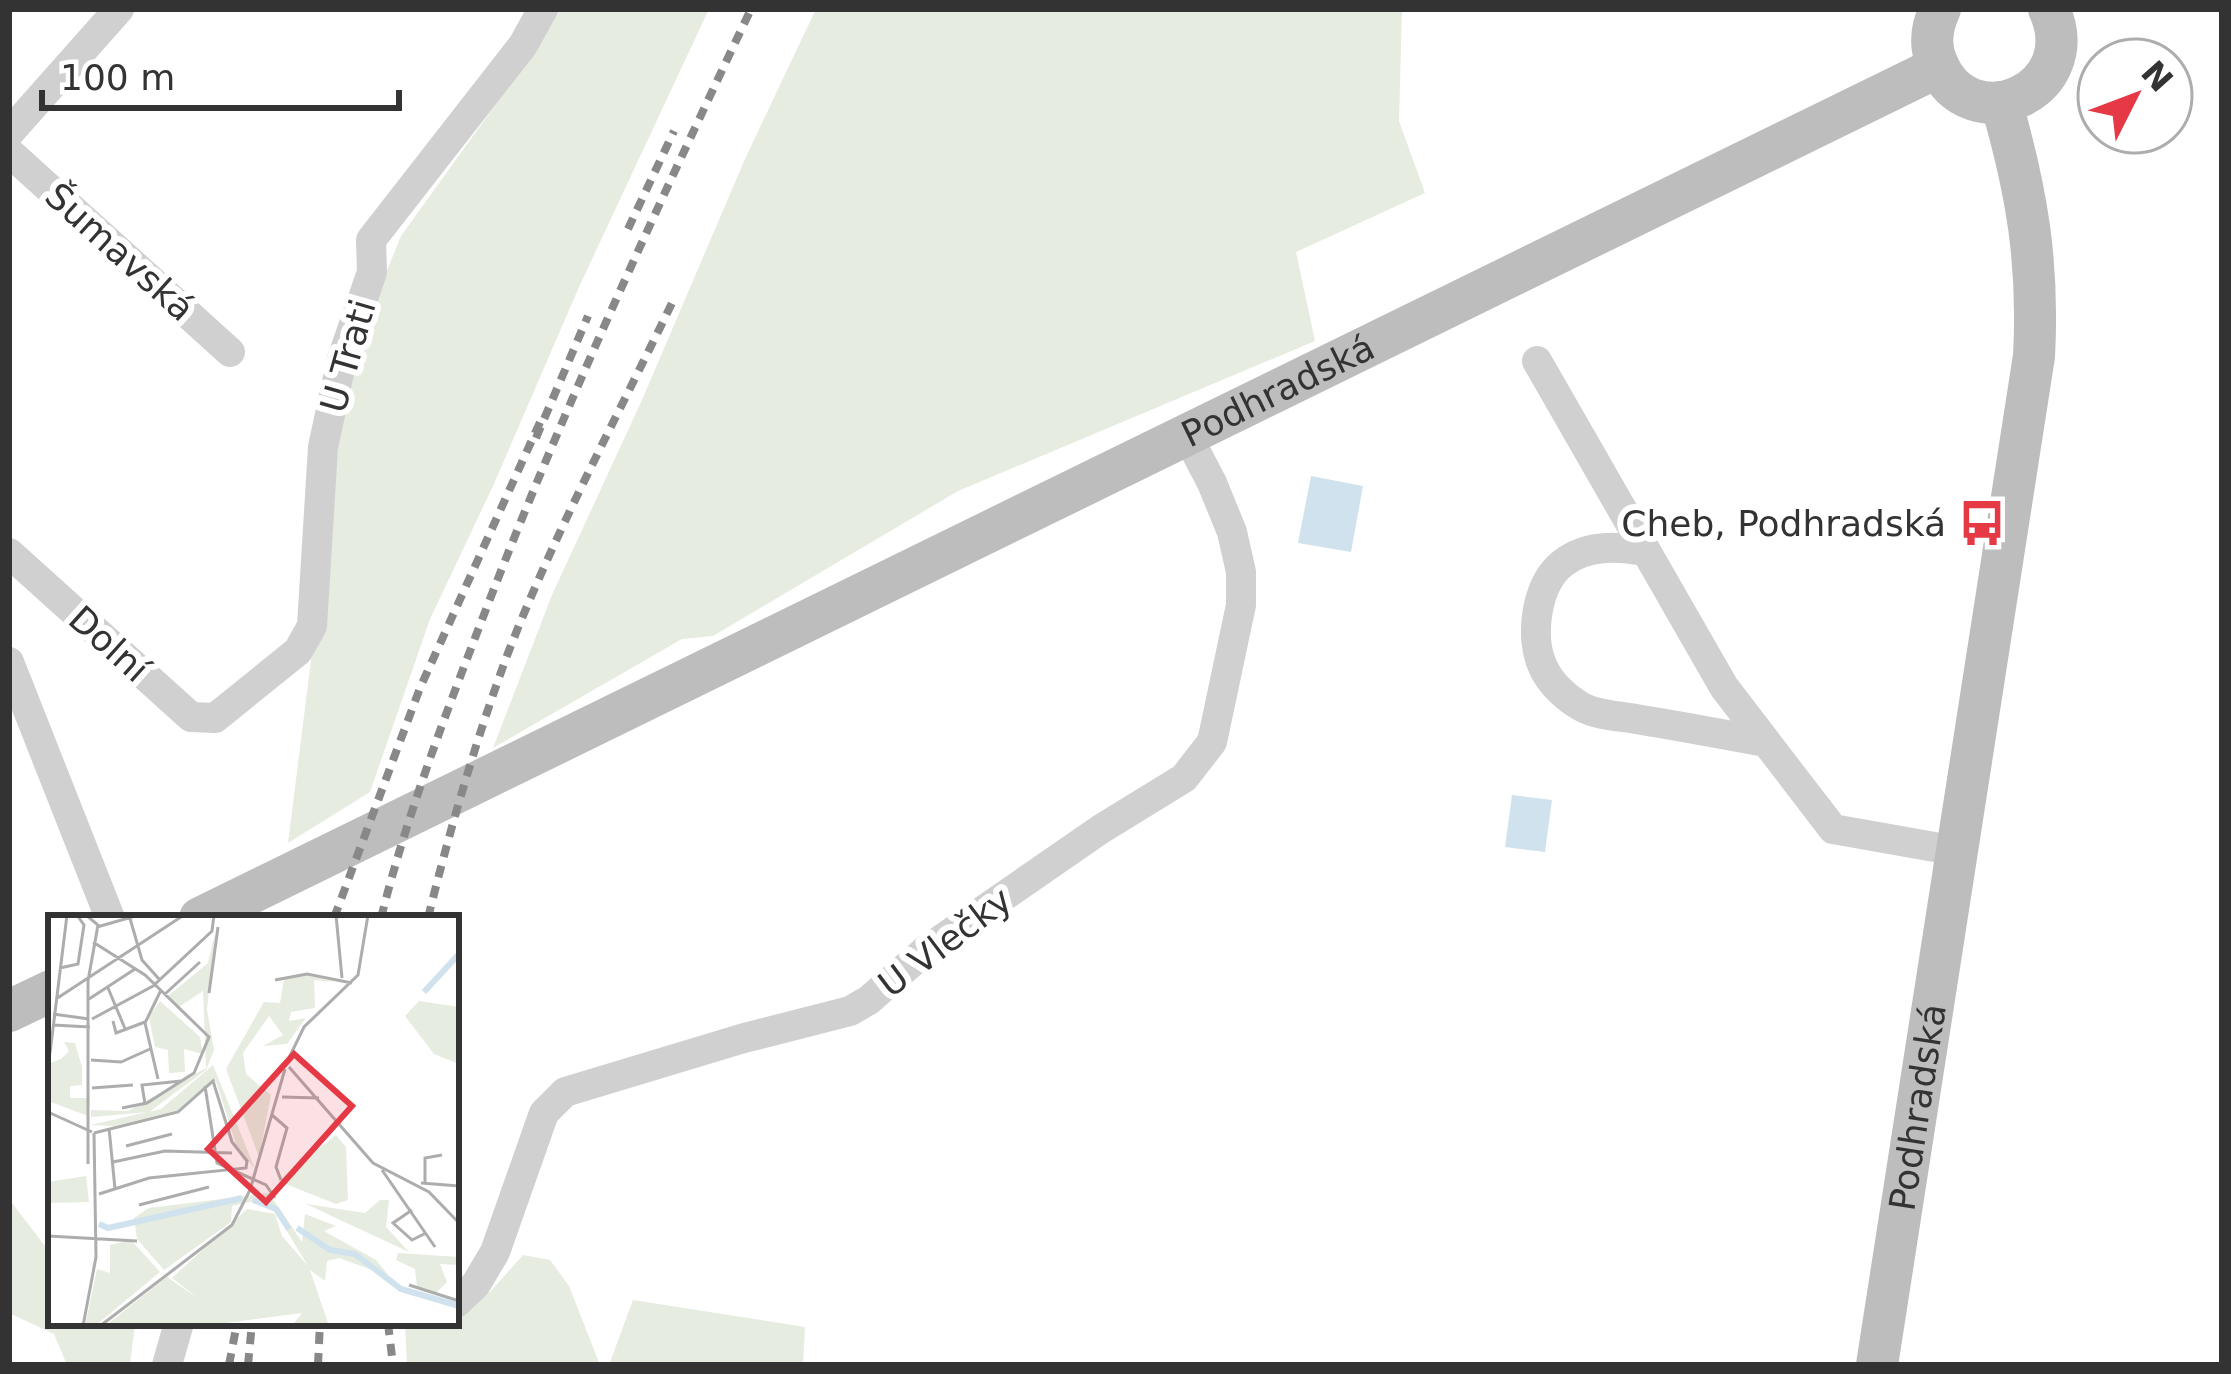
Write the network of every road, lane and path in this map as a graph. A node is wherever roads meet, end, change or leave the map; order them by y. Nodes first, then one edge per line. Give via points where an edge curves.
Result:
1 (119, 9) edge
2 (543, 9) edge
3 (1940, 9) edge
4 (2052, 10) edge
5 (1938, 67) junction
6 (2001, 102) junction
7 (9, 133) edge
8 (9, 152) edge
9 (230, 352) dead end
10 (1537, 361) dead end
11 (1186, 435) junction
12 (1644, 550) junction
13 (9, 554) edge
14 (9, 662) edge
15 (215, 718) joint
16 (1765, 742) junction
17 (1957, 851) junction
18 (109, 915) edge
19 (206, 915) edge
20 (48, 992) edge
21 (9, 1011) edge
22 (459, 1301) edge
23 (178, 1326) edge
24 (167, 1365) edge
25 (1877, 1365) edge

1 - 7 street
2 - 15 street, U Trati via 370,240 373,272 341,359 323,447 312,626 298,651
3 - 5 main road via 1932,42
4 - 6 main road via 2056,51 2046,76
5 - 6 main road via 1964,95
5 - 11 main road, Podhradská
6 - 17 main road, Podhradská via 2030,227 2034,356
8 - 9 street, Šumavská
10 - 12 street
11 - 19 main road, Podhradská
11 - 22 street, U Vlečky via 1232,532 1241,605 1212,742 1184,778 926,950 850,1011 565,1092 544,1113 495,1252
12 - 16 street
12 - 16 street via 1600,548 1552,573 1537,616 1543,668 1586,710
13 - 15 street, Dolní via 191,718
14 - 18 street
16 - 17 street via 1833,829
17 - 25 main road, Podhradská
20 - 21 main road
23 - 24 street

